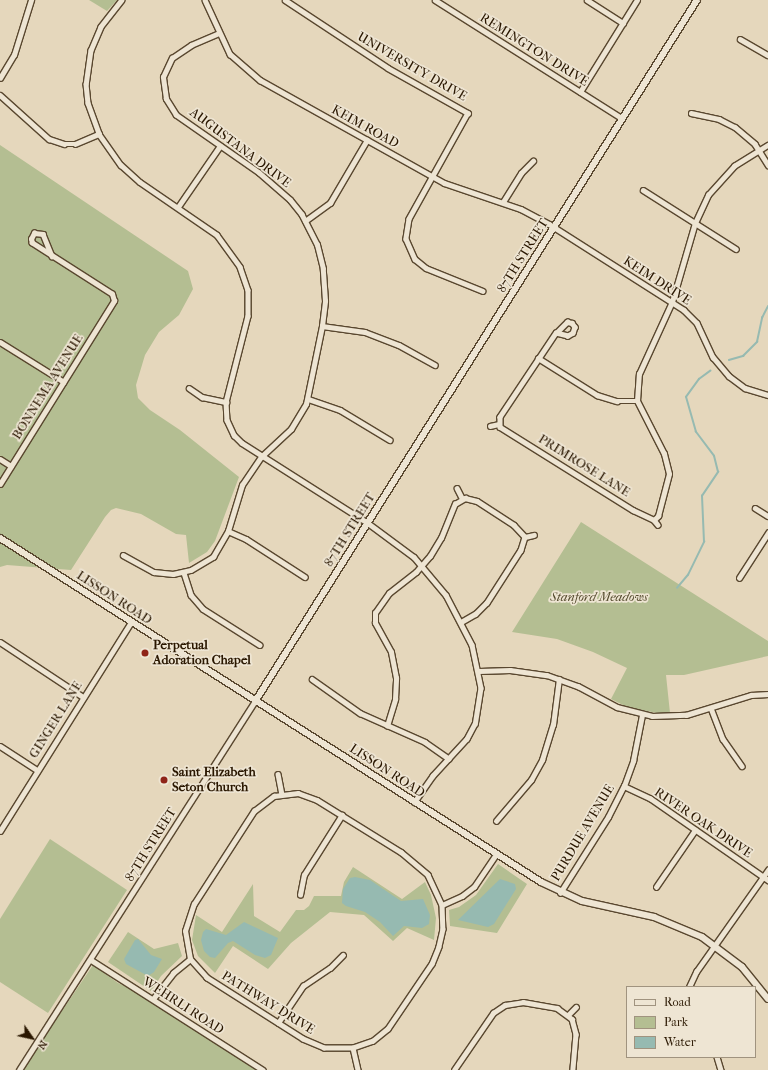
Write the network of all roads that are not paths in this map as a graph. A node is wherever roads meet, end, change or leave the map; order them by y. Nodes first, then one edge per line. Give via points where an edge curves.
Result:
1 (31, 0) edge
2 (122, 0) edge
3 (205, 0) edge
4 (285, 0) edge
5 (435, 0) edge
6 (587, 0) edge
7 (637, 0) edge
8 (697, 0) edge
9 (622, 23) junction
10 (219, 33) junction
11 (740, 39) dead end
12 (768, 56) edge
13 (0, 78) edge
14 (580, 92) junction
15 (0, 95) edge
16 (691, 113) dead end
17 (622, 118) junction
18 (99, 134) junction
19 (367, 140) junction
20 (768, 145) edge
21 (220, 146) junction
22 (760, 150) junction
23 (534, 161) dead end
24 (768, 165) edge
25 (432, 176) junction
26 (643, 190) dead end
27 (502, 202) junction
28 (178, 207) junction
29 (305, 221) junction
30 (695, 223) junction
31 (554, 227) junction
32 (736, 249) dead end
33 (52, 256) junction
34 (483, 291) dead end
35 (672, 302) junction
36 (322, 326) junction
37 (556, 333) dead end
38 (0, 342) edge
39 (538, 358) junction
40 (435, 365) dead end
41 (64, 382) junction
42 (189, 388) dead end
43 (768, 394) edge
44 (308, 399) junction
45 (638, 401) junction
46 (226, 402) junction
47 (499, 424) junction
48 (490, 426) dead end
49 (390, 440) dead end
50 (261, 457) junction
51 (0, 459) edge
52 (11, 466) junction
53 (0, 484) edge
54 (457, 488) dead end
55 (462, 498) junction
56 (755, 508) dead end
57 (768, 516) edge
58 (654, 520) junction
59 (368, 523) junction
60 (658, 525) dead end
61 (228, 531) junction
62 (768, 533) edge
63 (534, 535) dead end
64 (524, 537) junction
65 (0, 538) edge
66 (123, 556) dead end
67 (422, 565) junction
68 (184, 572) junction
69 (305, 577) dead end
70 (739, 578) dead end
71 (131, 622) junction
72 (462, 622) junction
73 (0, 642) edge
74 (260, 645) dead end
75 (479, 671) junction
76 (312, 679) dead end
77 (559, 679) junction
78 (768, 694) edge
79 (83, 697) junction
80 (256, 700) junction
81 (711, 708) junction
82 (642, 715) junction
83 (387, 726) junction
84 (0, 746) edge
85 (450, 759) junction
86 (742, 766) dead end
87 (37, 770) junction
88 (278, 774) dead end
89 (624, 786) junction
90 (282, 794) junction
91 (415, 802) junction
92 (342, 815) junction
93 (496, 821) dead end
94 (695, 830) junction
95 (0, 831) edge
96 (496, 854) junction
97 (768, 870) edge
98 (763, 877) junction
99 (768, 880) edge
100 (656, 887) dead end
101 (560, 893) junction
102 (300, 895) dead end
103 (442, 905) junction
104 (715, 945) junction
105 (342, 956) dead end
106 (91, 960) junction
107 (190, 960) junction
108 (690, 986) edge
109 (153, 999) junction
110 (768, 999) edge
111 (576, 1007) dead end
112 (568, 1015) junction
113 (278, 1023) junction
114 (353, 1048) junction
115 (717, 1058) edge
116 (18, 1070) edge
117 (263, 1070) edge
118 (358, 1070) edge
119 (454, 1070) edge
120 (573, 1070) edge
121 (721, 1070) edge

1 - 13 street via 14,55
2 - 18 street via 101,27 91,50 87,70 88,103
3 - 10 street, KEIM ROAD
4 - 25 street, UNIVERSITY DRIVE via 388,68 468,112
5 - 14 street, REMINGTON DRIVE
6 - 9 street
7 - 9 street
8 - 17 street, 87TH STREET
9 - 14 street
10 - 19 street, KEIM ROAD via 230,54 260,80
10 - 21 street, AUGUSTANA DRIVE via 175,55 166,67 163,87 166,99 176,115
11 - 12 street
14 - 17 street, REMINGTON DRIVE
15 - 18 street via 49,139 64,144 75,144
16 - 22 street via 725,121 743,132
17 - 31 street, 87TH STREET
18 - 28 street via 128,172
19 - 25 street, KEIM ROAD
19 - 29 street via 330,203
20 - 22 street
21 - 28 street
21 - 29 street, AUGUSTANA DRIVE via 276,186
22 - 24 street
22 - 30 street via 734,166 716,184
23 - 27 street via 521,173
25 - 27 street, KEIM ROAD via 457,189
25 - 34 street via 409,219 406,234 408,248 415,259 426,268
26 - 30 street
27 - 31 street, KEIM ROAD
28 - 46 street via 225,242 240,267 248,290 247,327
29 - 36 street, AUGUSTANA DRIVE via 317,245 323,269 325,300
30 - 32 street
30 - 35 street
31 - 35 street, KEIM DRIVE
31 - 59 street, 87TH STREET
33 - 33 street via 32,243 30,239 34,233 43,234
33 - 41 street, BONNEMA AVENUE via 112,294 114,301
35 - 43 street, KEIM DRIVE via 697,323 713,357 728,376 746,388
35 - 45 street via 639,374
36 - 40 street via 365,332 399,345
36 - 44 street, AUGUSTANA DRIVE
37 - 39 street
38 - 41 street
39 - 45 street via 598,395 617,401
39 - 47 street via 500,416
41 - 52 street, BONNEMA AVENUE
42 - 46 street via 202,397
44 - 49 street via 340,410
44 - 50 street, AUGUSTANA DRIVE via 291,429
45 - 58 street via 668,467 666,490 658,516
46 - 50 street via 228,420 234,434
47 - 48 street
47 - 58 street, PRIMROSE LANE via 502,430
50 - 59 street
50 - 61 street, AUGUSTANA DRIVE via 242,485
51 - 52 street
52 - 53 street, BONNEMA AVENUE
54 - 55 street
55 - 64 street via 477,501 520,529
55 - 67 street via 455,504 441,538
56 - 57 street
58 - 60 street, PRIMROSE LANE
59 - 67 street via 401,546
59 - 80 street, 87TH STREET
61 - 68 street, AUGUSTANA DRIVE via 213,557
61 - 69 street via 246,539
62 - 70 street
63 - 64 street
64 - 72 street via 521,550 487,603 476,614
65 - 71 street, LISSON ROAD
66 - 68 street via 154,572
67 - 72 street via 446,595
67 - 83 street via 384,599 374,616 395,666 395,699
68 - 74 street via 191,595 203,609
71 - 79 street, GINGER LANE
71 - 80 street, LISSON ROAD
72 - 75 street
73 - 79 street
75 - 77 street via 517,670
75 - 85 street via 481,696 478,717 467,739
76 - 83 street via 345,704
77 - 82 street via 617,707
77 - 93 street via 553,725 542,760 531,780
78 - 81 street via 751,695
79 - 87 street, GINGER LANE
80 - 91 street, LISSON ROAD
80 - 106 street, 87TH STREET
81 - 82 street via 677,716
81 - 86 street via 723,739
82 - 89 street, PURDUE AVENUE via 633,760
83 - 85 street via 425,742
84 - 87 street
85 - 91 street via 433,776
87 - 95 street, GINGER LANE
88 - 90 street
89 - 94 street, RIVER OAK DRIVE via 650,798
89 - 101 street, PURDUE AVENUE via 608,817
90 - 92 street, PATHWAY DRIVE via 308,796
90 - 107 street via 262,803 254,811 194,904 185,931
91 - 96 street, LISSON ROAD
92 - 102 street via 304,875
92 - 103 street, PATHWAY DRIVE via 420,866 434,884
94 - 98 street, RIVER OAK DRIVE
94 - 100 street
96 - 101 street, LISSON ROAD
96 - 103 street via 474,887
97 - 98 street
98 - 99 street, RIVER OAK DRIVE
98 - 104 street
101 - 104 street, LISSON ROAD via 595,905 670,922
103 - 114 street, PATHWAY DRIVE via 443,929 432,964 388,1029 373,1040
104 - 108 street
104 - 110 street, LISSON ROAD via 742,967
105 - 113 street via 330,968 303,986
106 - 109 street, WEHRLI ROAD
106 - 116 street, 87TH STREET
107 - 109 street via 173,973
107 - 113 street, PATHWAY DRIVE via 207,978
109 - 117 street, WEHRLI ROAD
111 - 112 street
112 - 119 street via 553,1006 530,1003 513,1003 502,1007 489,1017
112 - 120 street via 574,1023 576,1034
113 - 114 street, PATHWAY DRIVE via 316,1045 337,1049
114 - 118 street
115 - 121 street

